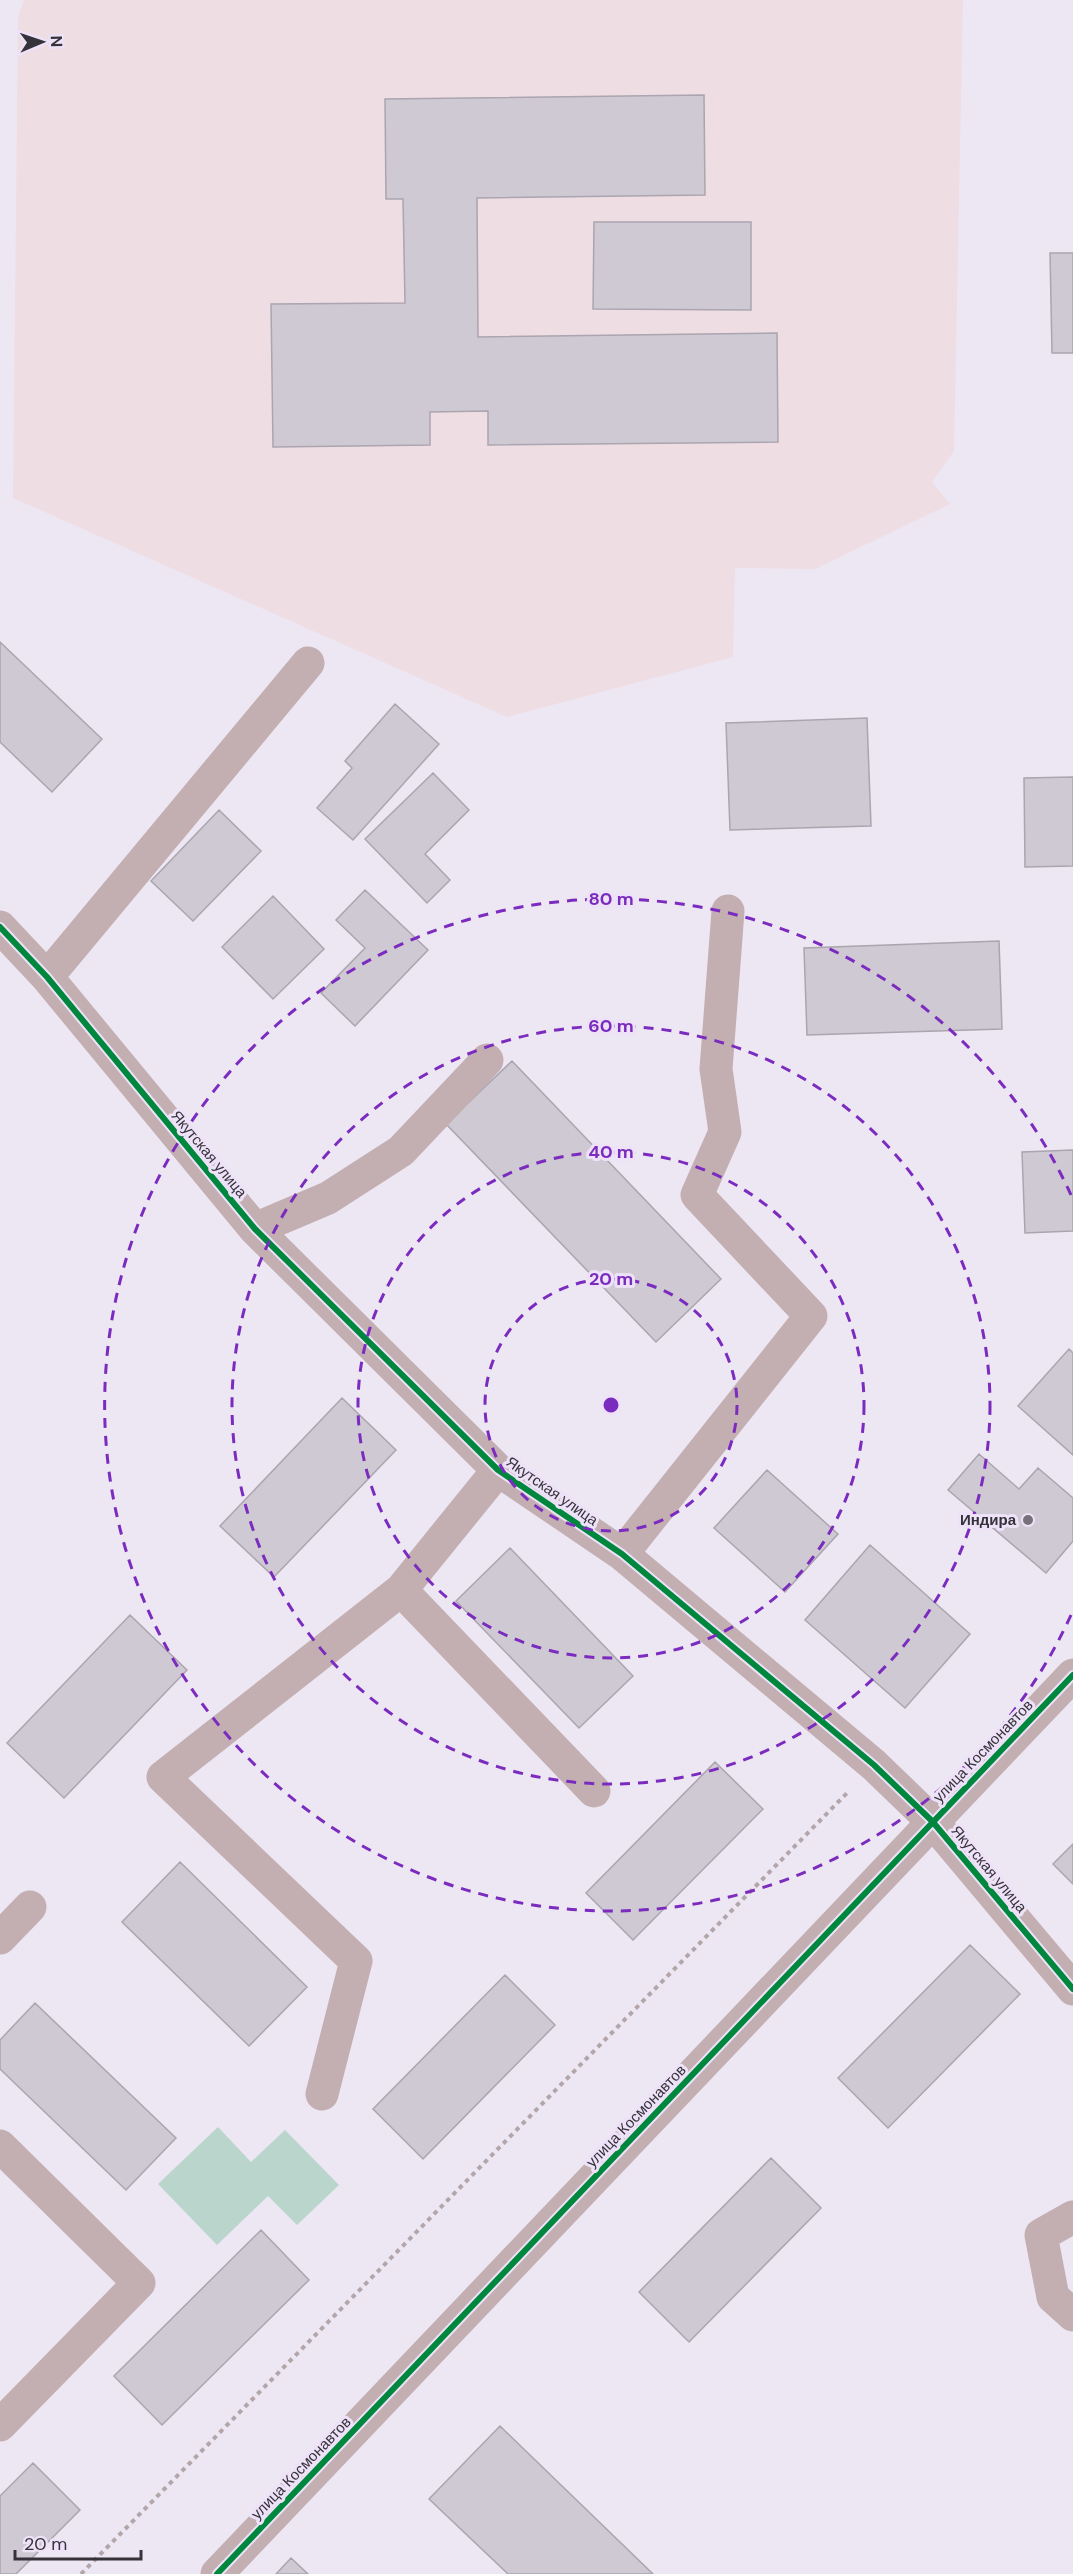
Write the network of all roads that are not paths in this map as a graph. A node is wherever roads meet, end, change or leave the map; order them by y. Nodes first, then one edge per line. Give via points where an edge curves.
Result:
1 (308, 663) dead end
2 (728, 911) dead end
3 (4, 939) edge
4 (47, 977) junction
5 (487, 1060) dead end
6 (255, 1228) junction
7 (498, 1470) junction
8 (622, 1554) junction
9 (401, 1590) junction
10 (1073, 1675) edge
11 (594, 1791) dead end
12 (932, 1821) junction
13 (30, 1907) dead end
14 (0, 1938) edge
15 (1073, 1989) edge
16 (322, 2094) dead end
17 (0, 2146) edge
18 (1073, 2217) edge
19 (1073, 2315) edge
20 (0, 2425) edge
21 (217, 2574) edge

1 - 4 street
2 - 8 street via 716,1069 725,1132 697,1195 811,1316
3 - 4 street, Якутская улица
4 - 6 street, Якутская улица
5 - 6 street via 401,1151 328,1198
6 - 7 street, Якутская улица
7 - 8 street, Якутская улица
7 - 9 street
8 - 12 street, Якутская улица via 874,1765
9 - 11 street
9 - 16 street via 163,1777 356,1961
10 - 12 street, улица Космонавтов
12 - 15 street, Якутская улица
12 - 21 street, улица Космонавтов
13 - 14 street
17 - 20 street via 139,2283
18 - 19 street via 1041,2235 1053,2297

